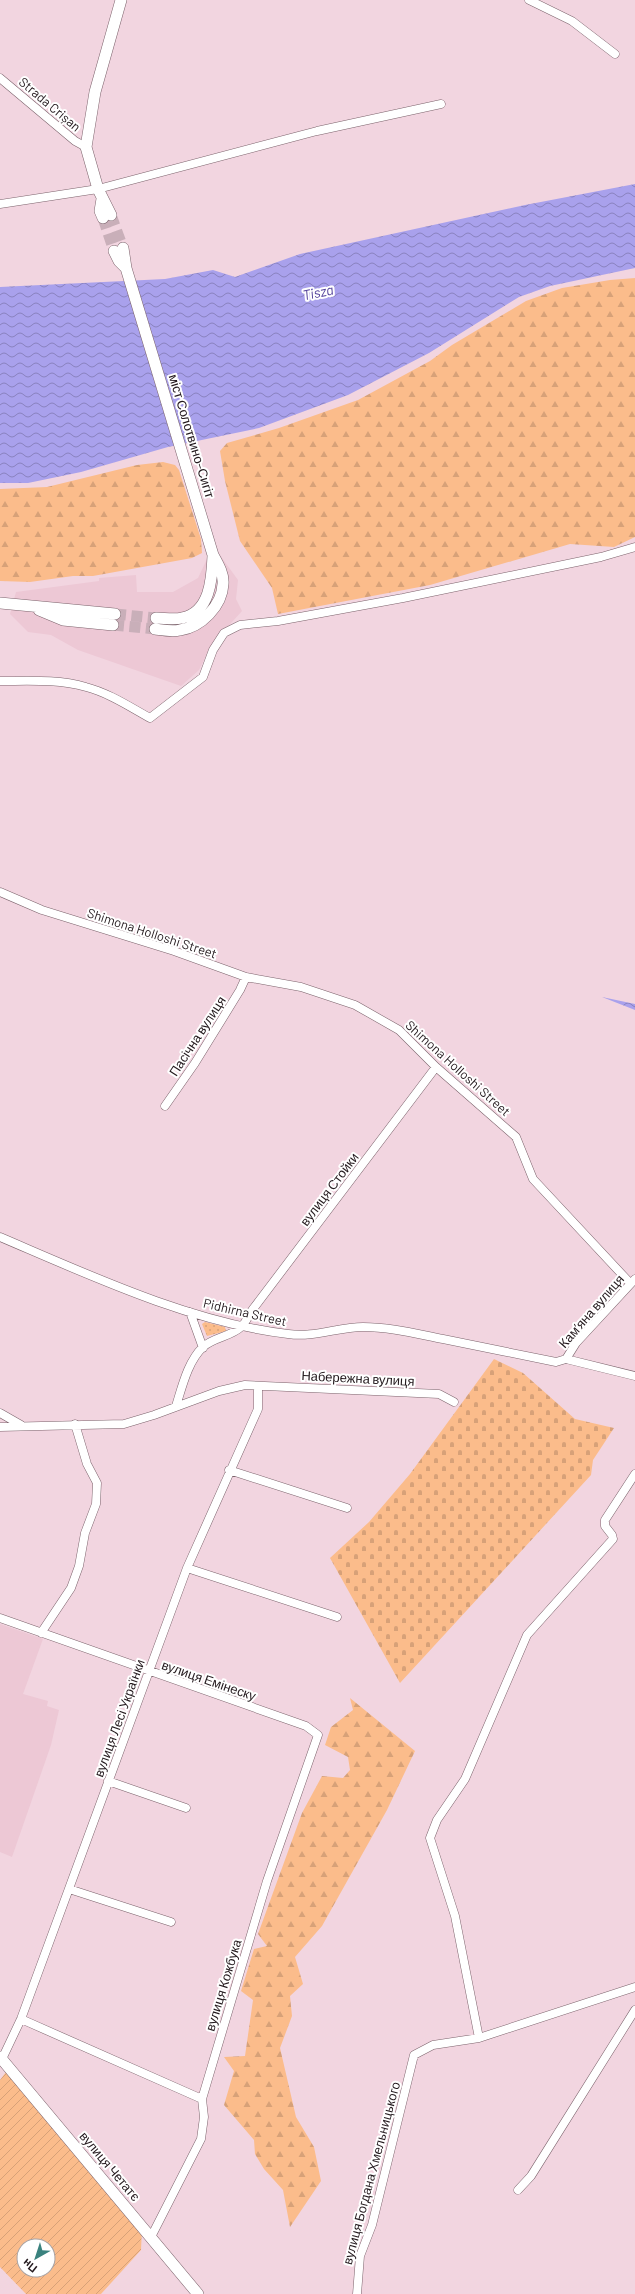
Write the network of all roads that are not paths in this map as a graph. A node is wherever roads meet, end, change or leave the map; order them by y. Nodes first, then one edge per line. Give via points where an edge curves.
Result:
1 (121, 0) edge
2 (529, 0) edge
3 (615, 54) dead end
4 (0, 78) edge
5 (441, 104) dead end
6 (86, 147) junction
7 (100, 194) junction
8 (0, 204) edge
9 (107, 217) tunnel mouth
10 (119, 249) tunnel mouth
11 (635, 547) edge
12 (212, 553) junction
13 (0, 603) edge
14 (156, 618) tunnel mouth
15 (114, 620) tunnel mouth
16 (155, 630) tunnel mouth
17 (0, 681) edge
18 (0, 892) edge
19 (246, 977) junction
20 (436, 1067) junction
21 (166, 1106) dead end
22 (0, 1237) edge
23 (633, 1281) edge
24 (190, 1312) junction
25 (242, 1326) junction
26 (202, 1348) junction
27 (566, 1359) junction
28 (635, 1376) edge
29 (258, 1387) junction
30 (454, 1402) dead end
31 (176, 1406) junction
32 (0, 1413) edge
33 (75, 1424) junction
34 (22, 1425) junction
35 (0, 1427) edge
36 (229, 1470) junction
37 (635, 1474) edge
38 (346, 1508) dead end
39 (187, 1568) junction
40 (337, 1617) dead end
41 (0, 1618) edge
42 (41, 1633) junction
43 (149, 1672) junction
44 (318, 1735) joint
45 (108, 1781) junction
46 (186, 1808) dead end
47 (69, 1888) junction
48 (171, 1922) dead end
49 (635, 1987) edge
50 (635, 2010) edge
51 (21, 2019) junction
52 (479, 2038) junction
53 (1, 2058) edge
54 (202, 2099) junction
55 (518, 2190) dead end
56 (151, 2237) junction
57 (198, 2294) edge
58 (357, 2294) edge

1 - 6 street via 95,92
2 - 3 street via 572,21
4 - 6 street, Strada Crișan via 75,141
5 - 7 street via 317,131
6 - 7 street
7 - 8 street
7 - 9 street via 100,211
10 - 12 street, міст Солотвино–Сигіт via 119,261 127,272
11 - 17 street via 601,557 403,598 278,621 240,625 224,633 213,650 203,677 150,718 86,687 54,682
12 - 14 street via 210,589 195,611 184,618
12 - 16 street via 222,572 223,584 221,595 212,611 204,619 186,629
13 - 15 street via 29,606 62,620
18 - 19 street, Shimona Holloshi Street via 42,910 174,951
19 - 20 street, Shimona Holloshi Street via 301,987 356,1005 399,1030
19 - 21 street, Пасічна вулиця
20 - 23 street, Shimona Holloshi Street via 516,1136 533,1179
20 - 25 street, вулиця Стойки
22 - 24 street, Pidhirna Street via 87,1274
23 - 27 street, Камʼяна вулиця via 576,1343
24 - 25 street, Pidhirna Street
24 - 26 street
25 - 26 street
25 - 27 street, Pidhirna Street via 290,1335 324,1334 362,1326 396,1329 556,1362
26 - 31 street via 192,1363
27 - 28 street, Pidhirna Street
29 - 30 street, Набережна вулиця via 439,1394
29 - 31 street, Набережна вулиця via 245,1385 219,1391
29 - 36 street, вулиця Лесі Українки via 258,1409
31 - 33 street, Набережна вулиця via 154,1416 124,1424
32 - 34 street
33 - 34 street, Набережна вулиця
33 - 42 street via 86,1464 97,1483 96,1504 85,1533 80,1566 71,1588
34 - 35 street, Набережна вулиця
36 - 38 street
36 - 39 street, вулиця Лесі Українки
37 - 52 street via 605,1520 605,1526 613,1539 527,1635 465,1779 437,1820 430,1838 455,1916
39 - 40 street
39 - 43 street, вулиця Лесі Українки
41 - 42 street, вулиця Емінеску
42 - 43 street, вулиця Емінеску
43 - 44 street, вулиця Емінеску via 306,1726
43 - 45 street, вулиця Лесі Українки
44 - 54 street, вулиця Кожбука via 268,1881
45 - 46 street
45 - 47 street, вулиця Лесі Українки
47 - 48 street
47 - 51 street, вулиця Лесі Українки
49 - 52 street, вулиця Богдана Хмельницького
50 - 55 street via 531,2176
51 - 53 street, вулиця Лесі Українки
51 - 54 street
52 - 58 street, вулиця Богдана Хмельницького via 432,2045 414,2054 372,2226 360,2256 356,2278
53 - 56 street, вулиця Четатє
54 - 56 street, вулиця Кожбука via 204,2117 201,2139
56 - 57 street, вулиця Четатє

